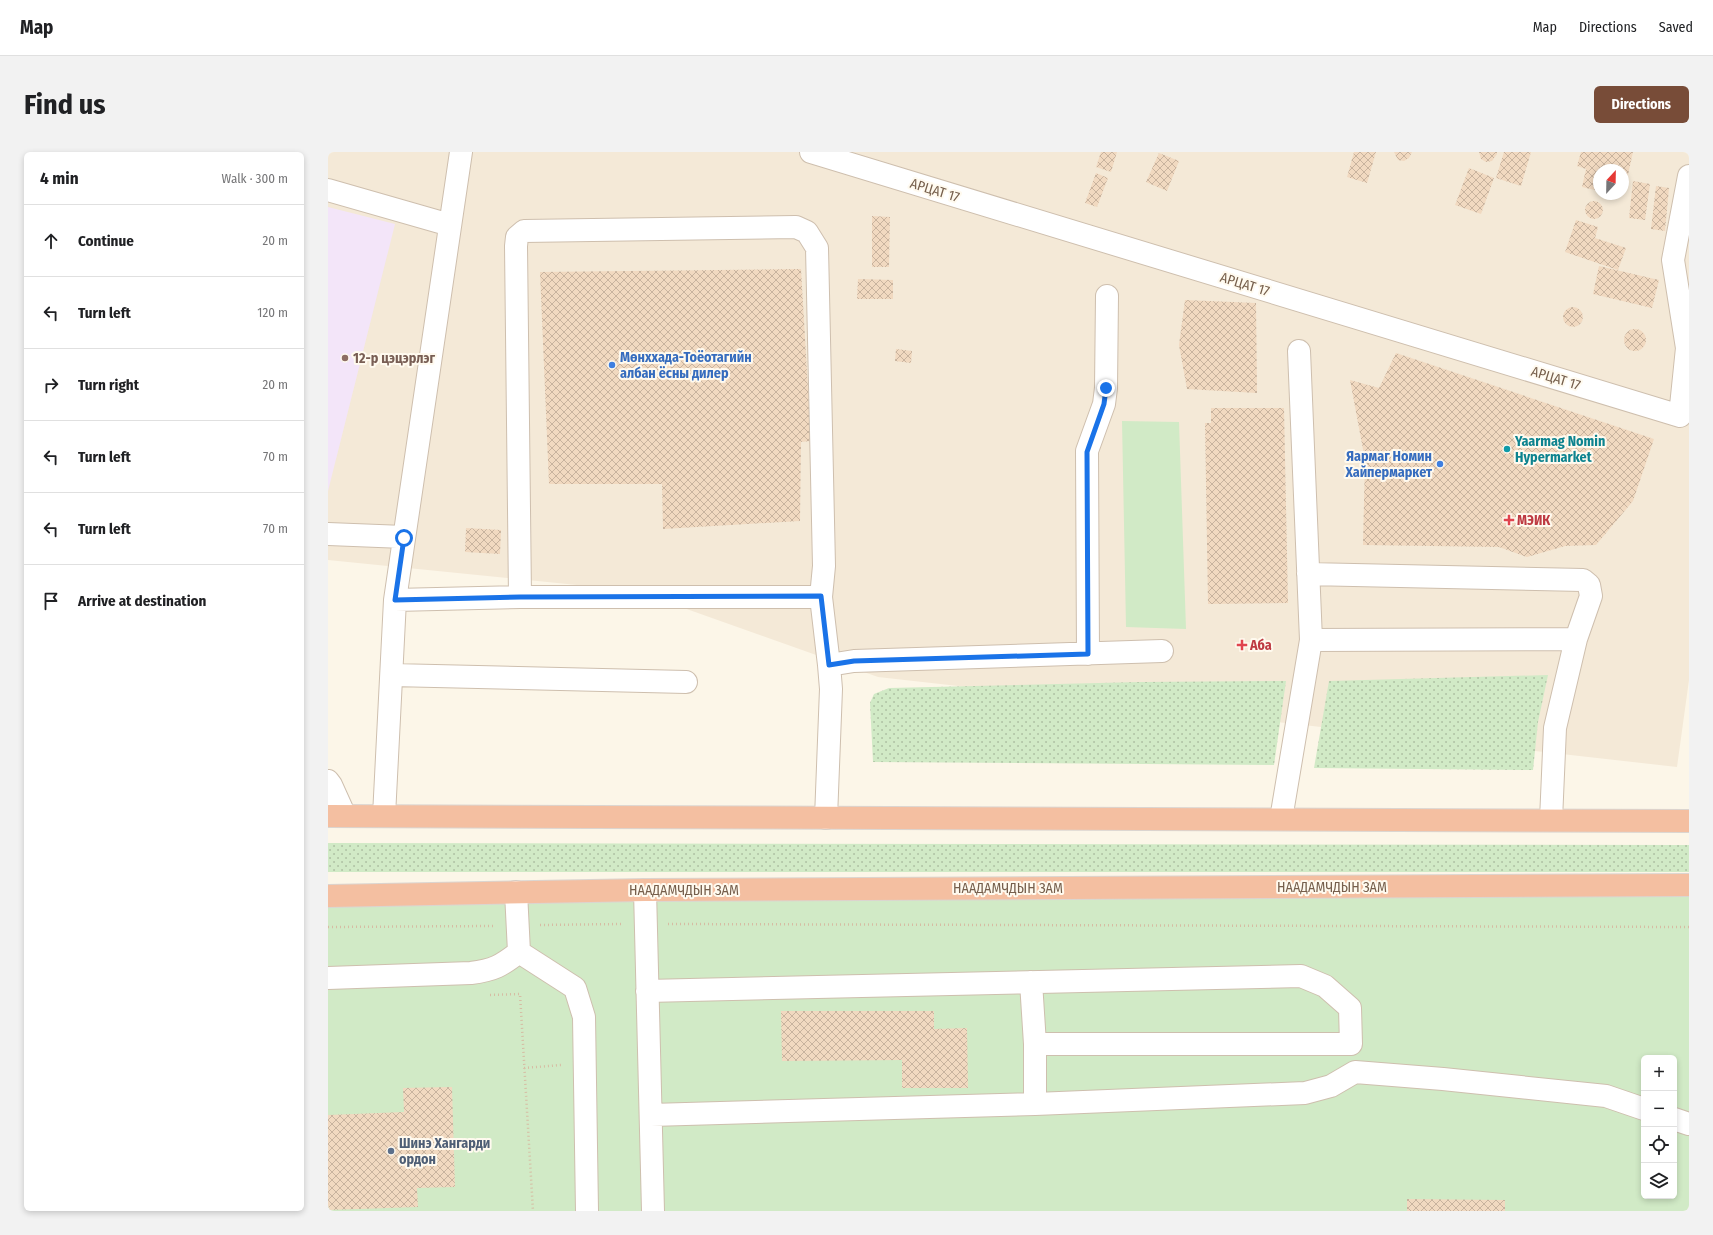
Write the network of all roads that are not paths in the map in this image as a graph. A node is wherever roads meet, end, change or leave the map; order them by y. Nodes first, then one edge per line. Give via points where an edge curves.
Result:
1 (461, 152) edge
2 (811, 152) edge
3 (1689, 176) edge
4 (328, 190) edge
5 (450, 225) junction
6 (1107, 296) dead end
7 (1299, 351) dead end
8 (328, 534) edge
9 (404, 538) junction
10 (1308, 574) junction
11 (821, 596) junction
12 (520, 597) junction
13 (395, 600) junction
14 (1576, 639) junction
15 (1311, 640) junction
16 (1162, 652) dead end
17 (1088, 654) junction
18 (829, 665) junction
19 (392, 675) junction
20 (686, 682) dead end
21 (328, 781) edge
22 (337, 816) edge
23 (384, 816) junction
24 (826, 818) junction
25 (1281, 820) junction
26 (1551, 820) junction
27 (1689, 821) edge
28 (1689, 885) edge
29 (645, 890) junction
30 (516, 892) junction
31 (328, 896) edge
32 (519, 952) junction
33 (328, 978) edge
34 (1031, 982) junction
35 (647, 991) junction
36 (1035, 1044) junction
37 (1351, 1044) junction
38 (1355, 1072) junction
39 (1035, 1104) junction
40 (1641, 1108) edge
41 (651, 1115) junction
42 (1677, 1120) edge
43 (1689, 1124) edge
44 (587, 1211) edge
45 (653, 1211) edge

1 - 5 street
2 - 3 street, АРЦАТ 17 via 1680,416 1687,348 1673,260
4 - 5 street
5 - 9 street
6 - 17 street via 1104,404 1087,452
7 - 10 street
8 - 9 street
9 - 13 street
10 - 14 street via 1583,580 1589,585 1591,596
10 - 15 street
11 - 12 street
11 - 12 street via 824,566 817,248 807,232 796,227 524,231 517,237
11 - 18 street
12 - 13 street
13 - 19 street
14 - 15 street
14 - 26 street via 1554,728
15 - 25 street
16 - 17 street
17 - 18 street via 854,661
18 - 24 street via 831,689
19 - 20 street
19 - 23 street
21 - 22 street via 331,784
22 - 23 highway
23 - 24 highway
24 - 25 highway
25 - 26 highway
26 - 27 highway
28 - 29 highway, НААДАМЧДЫН ЗАМ
29 - 30 highway, НААДАМЧДЫН ЗАМ
29 - 35 street
30 - 31 highway, НААДАМЧДЫН ЗАМ
30 - 32 street
32 - 33 street via 490,970 471,973
32 - 44 street via 575,988 584,1017
34 - 35 street
34 - 36 street
34 - 37 street via 1301,976 1325,986 1350,1008
35 - 41 street
36 - 37 street
36 - 39 street
37 - 38 street
38 - 39 street via 1331,1086 1305,1093
38 - 40 street via 1606,1096
39 - 41 street
41 - 45 street
42 - 43 street

